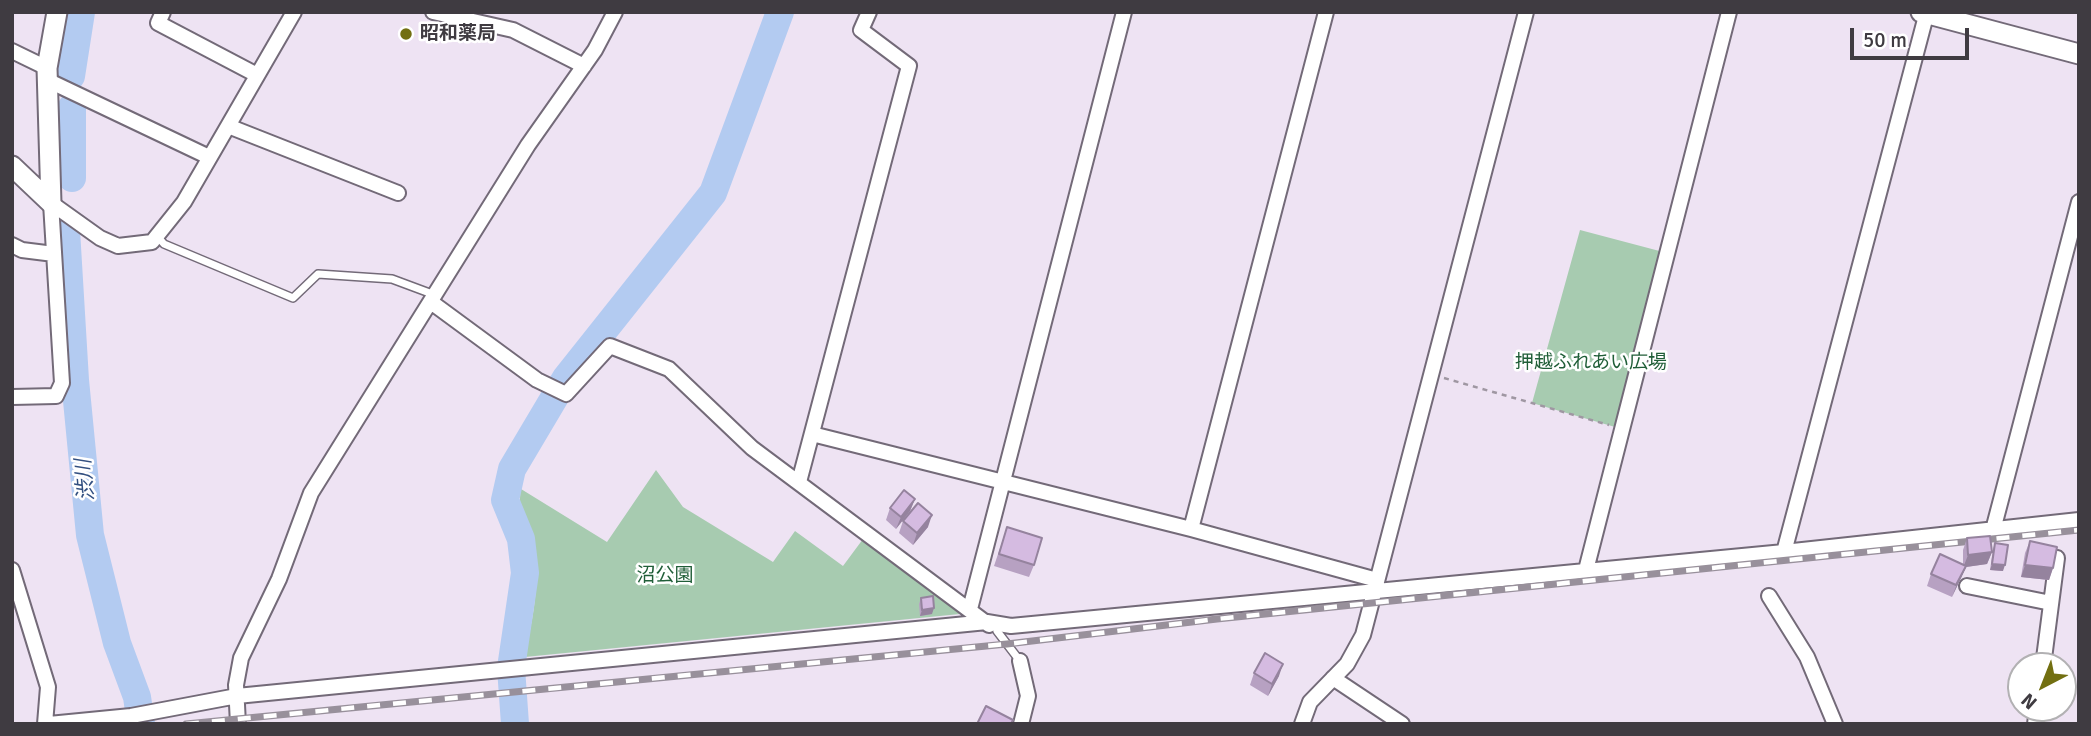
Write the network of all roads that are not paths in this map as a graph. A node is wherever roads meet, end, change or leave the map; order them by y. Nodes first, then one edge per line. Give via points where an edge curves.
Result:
1 (57, 12) edge
2 (163, 12) edge
3 (293, 12) edge
4 (433, 12) edge
5 (615, 12) edge
6 (869, 12) edge
7 (1124, 12) edge
8 (1325, 12) edge
9 (1526, 12) edge
10 (1729, 12) edge
11 (1925, 13) edge
12 (12, 51) edge
13 (2079, 54) edge
14 (584, 66) junction
15 (47, 74) junction
16 (257, 75) junction
17 (228, 126) junction
18 (209, 157) junction
19 (12, 166) edge
20 (398, 193) dead end
21 (51, 202) junction
22 (2079, 202) edge
23 (158, 236) junction
24 (12, 245) edge
25 (54, 254) junction
26 (433, 299) junction
27 (12, 397) edge
28 (812, 434) junction
29 (1002, 481) junction
30 (799, 482) junction
31 (2079, 520) edge
32 (1191, 529) junction
33 (1993, 530) junction
34 (1784, 552) junction
35 (2057, 558) edge
36 (12, 570) edge
37 (1586, 570) junction
38 (1376, 585) junction
39 (1967, 586) dead end
40 (1769, 596) dead end
41 (2051, 603) junction
42 (18, 605) edge
43 (970, 608) junction
44 (992, 627) junction
45 (2045, 652) edge
46 (1020, 661) joint
47 (1334, 678) junction
48 (237, 696) junction
49 (47, 724) edge
50 (238, 724) edge
51 (1021, 724) edge
52 (1302, 724) edge
53 (1402, 724) edge
54 (1835, 724) edge

1 - 15 street
2 - 16 street via 158,23
3 - 16 street
4 - 14 street via 513,30
5 - 14 street
6 - 28 street via 861,30 909,66
7 - 29 street
8 - 32 street
9 - 38 street
10 - 37 street
11 - 13 street
11 - 34 street
12 - 15 street
14 - 26 street via 528,145
15 - 18 street
15 - 21 street
16 - 17 street
17 - 18 street
17 - 20 street
18 - 23 street
19 - 21 street
21 - 23 street via 118,246 152,242
21 - 25 street
22 - 33 street
23 - 26 lane via 164,244 293,298 318,274 392,279
24 - 25 street
25 - 27 street via 62,383 56,396
26 - 30 street via 537,380 566,394 610,346 669,369 752,448
26 - 48 street via 311,493 279,579 241,658
28 - 29 street
28 - 30 street
29 - 32 street
29 - 43 street
30 - 43 street
31 - 33 street
32 - 38 street
33 - 34 street
34 - 37 street
35 - 41 street
36 - 42 street
37 - 38 street
38 - 44 street
38 - 47 street via 1363,635
39 - 41 street
40 - 54 street via 1807,657
41 - 45 street
42 - 49 street via 48,687
43 - 44 street
44 - 46 lane
44 - 48 street
46 - 51 street via 1028,696
47 - 52 street via 1310,702
47 - 53 street
48 - 49 street via 131,716
48 - 50 street

